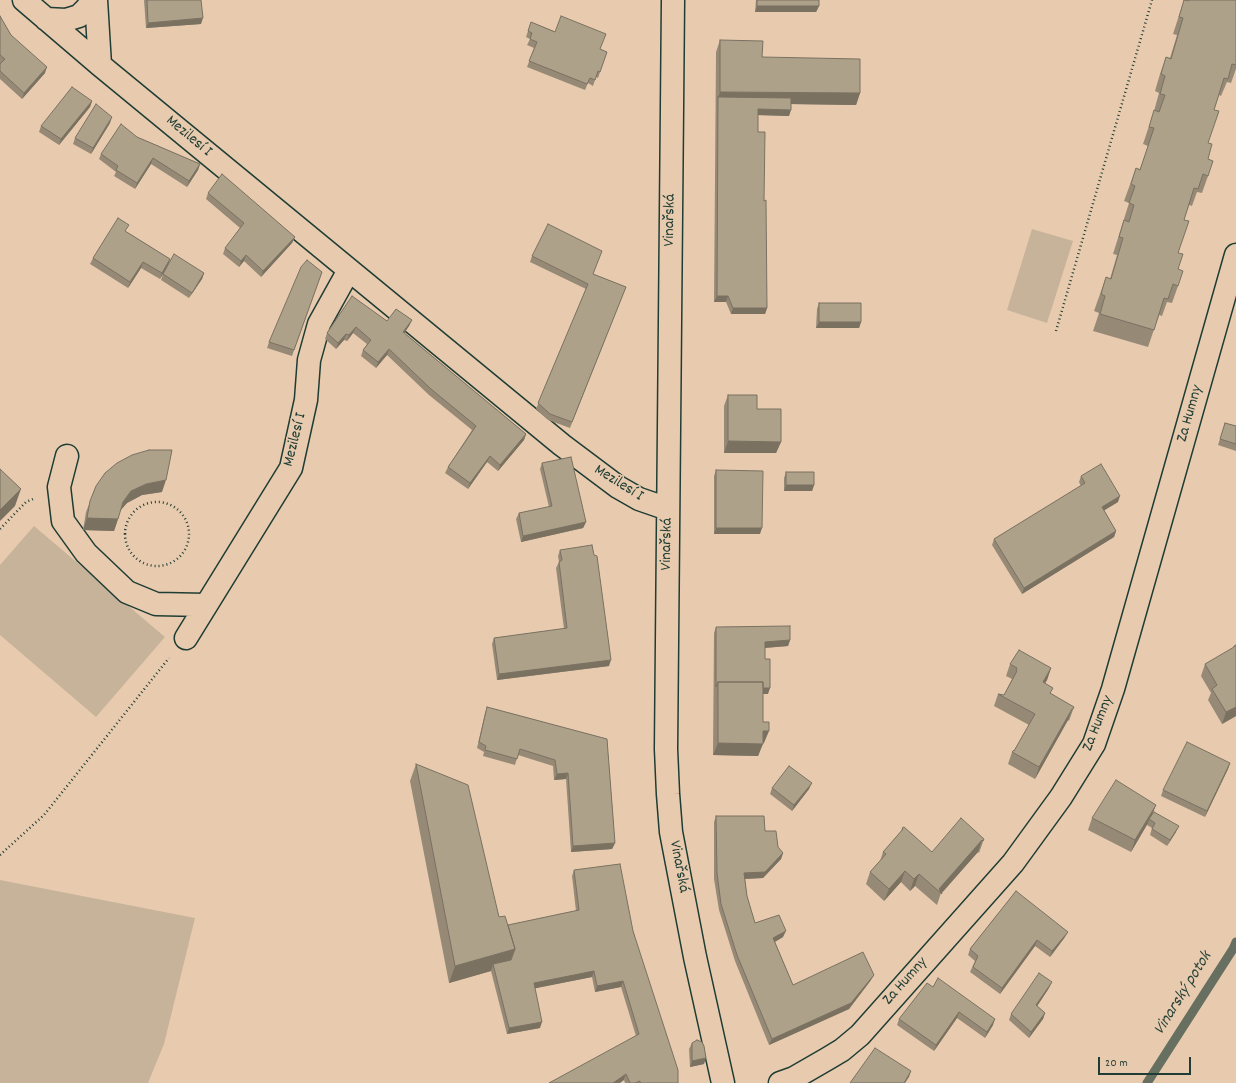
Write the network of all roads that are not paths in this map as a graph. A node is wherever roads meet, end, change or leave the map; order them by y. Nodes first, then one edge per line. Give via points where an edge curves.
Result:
1 (24, 0) edge
2 (92, 0) edge
3 (96, 0) edge
4 (673, 0) edge
5 (46, 18) junction
6 (100, 65) junction
7 (1236, 255) edge
8 (349, 270) junction
9 (67, 456) dead end
10 (668, 509) junction
11 (206, 605) junction
12 (186, 638) road end
13 (723, 1083) edge
14 (780, 1083) edge

1 - 5 street, Mezilesí I
2 - 5 street via 79,16 66,20
3 - 6 street
4 - 10 street, Vinařská
5 - 6 street, Mezilesí I
6 - 8 street, Mezilesí I
7 - 14 street, Za Humny via 1113,690 1094,744 1061,797 1012,863 860,1035 828,1059
8 - 10 street, Mezilesí I via 607,480 631,495
8 - 11 street, Mezilesí I via 319,324 309,360 306,400 290,468
9 - 11 street via 59,487 63,521 86,553 127,592 156,604
10 - 13 street, Vinařská via 666,749 671,832
11 - 12 street, Mezilesí I

